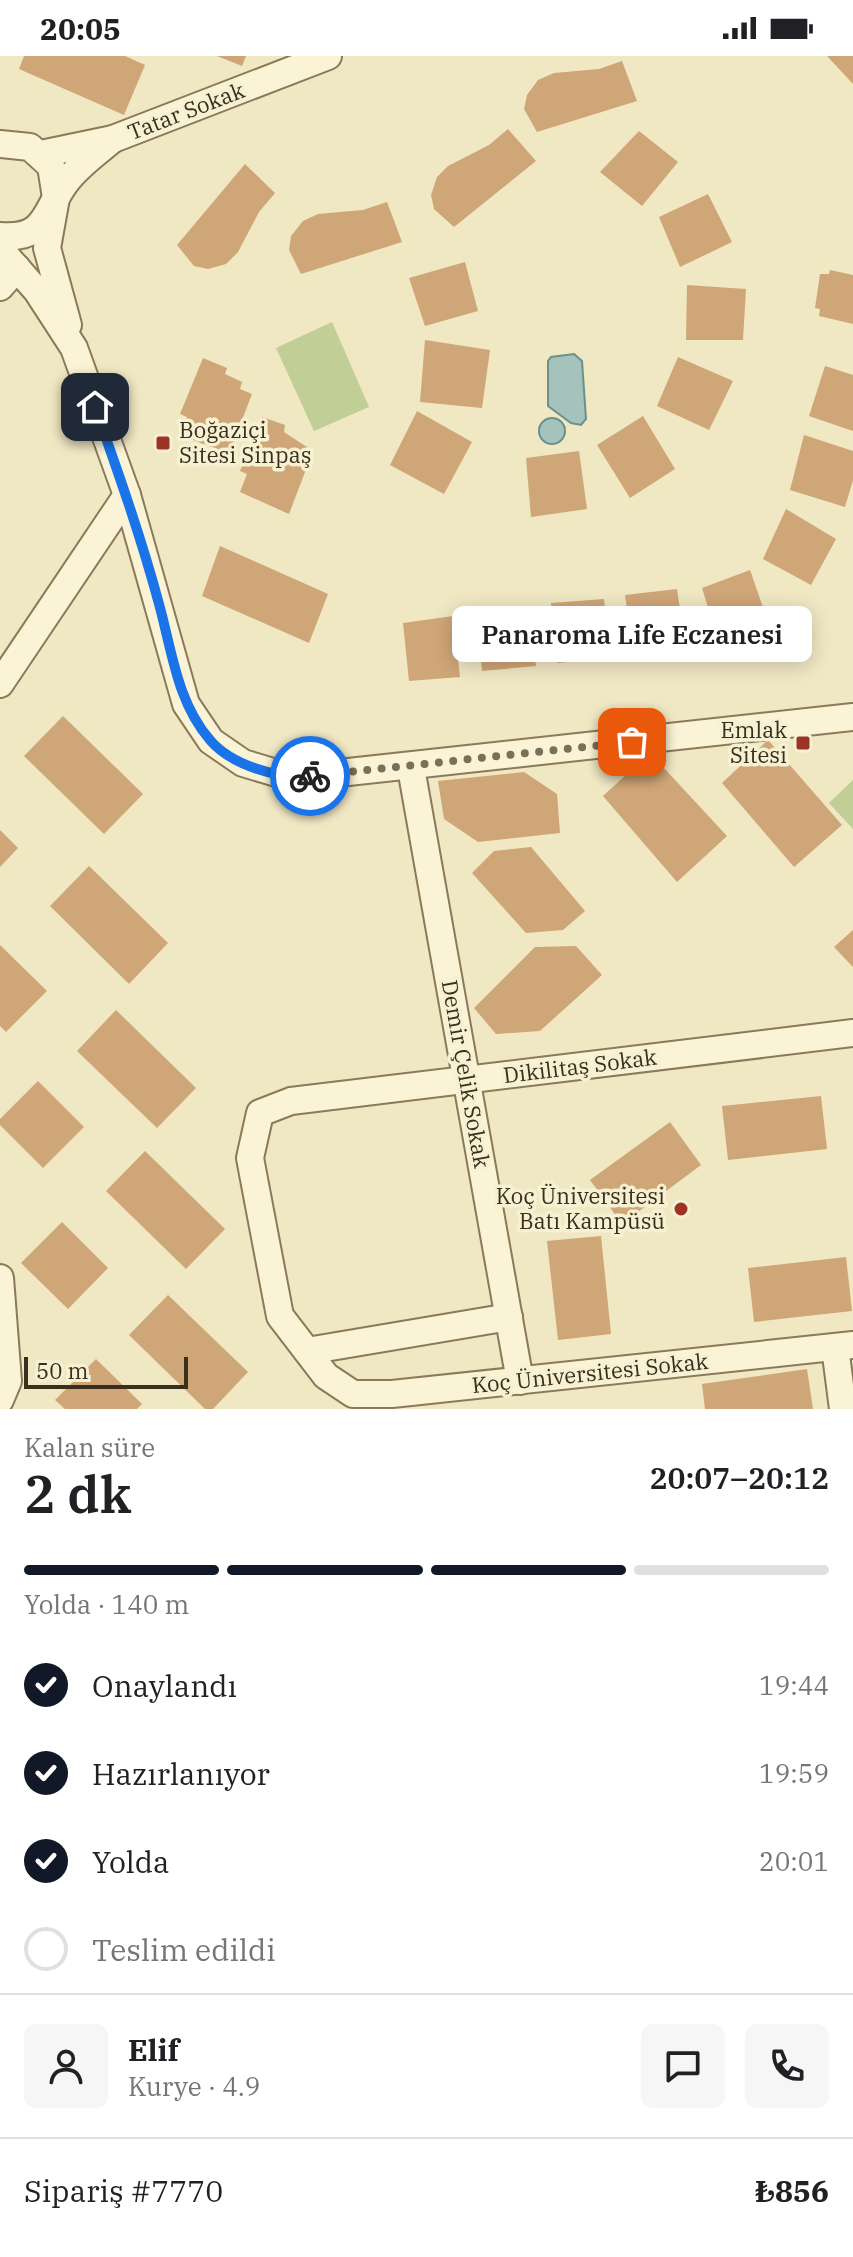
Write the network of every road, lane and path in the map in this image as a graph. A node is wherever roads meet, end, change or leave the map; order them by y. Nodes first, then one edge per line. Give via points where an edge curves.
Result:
1 (328, 56) edge
2 (113, 139) junction
3 (0, 144) edge
4 (41, 154) junction
5 (51, 213) junction
6 (0, 236) edge
7 (6, 268) edge
8 (74, 348) junction
9 (127, 495) junction
10 (0, 684) edge
11 (853, 717) edge
12 (411, 768) junction
13 (853, 1033) edge
14 (468, 1080) junction
15 (260, 1113) joint
16 (0, 1278) edge
17 (509, 1317) junction
18 (844, 1346) edge
19 (307, 1351) junction
20 (520, 1381) junction
21 (0, 1400) edge
22 (843, 1409) edge

1 - 2 street, Tatar Sokak
2 - 4 street, Tatar Sokak
2 - 5 street via 66,182
3 - 4 street via 17,143
4 - 5 street via 56,182
5 - 6 street via 30,233
5 - 8 street via 47,248
7 - 8 street via 37,291
8 - 9 street
9 - 10 street
9 - 12 street via 186,704 211,741 243,763 293,778
11 - 12 street
12 - 14 street, Demir Çelik Sokak
13 - 14 street, Dikilitaş Sokak
14 - 15 street, Dikilitaş Sokak via 291,1101
14 - 17 street, Demir Çelik Sokak
15 - 19 street, Koç Üniversitesi Sokak via 250,1158 280,1316
16 - 21 street via 8,1381
17 - 19 street
17 - 20 street, Demir Çelik Sokak
18 - 20 street, Koç Üniversitesi Sokak
18 - 22 street
19 - 20 street, Koç Üniversitesi Sokak via 326,1376 353,1394

